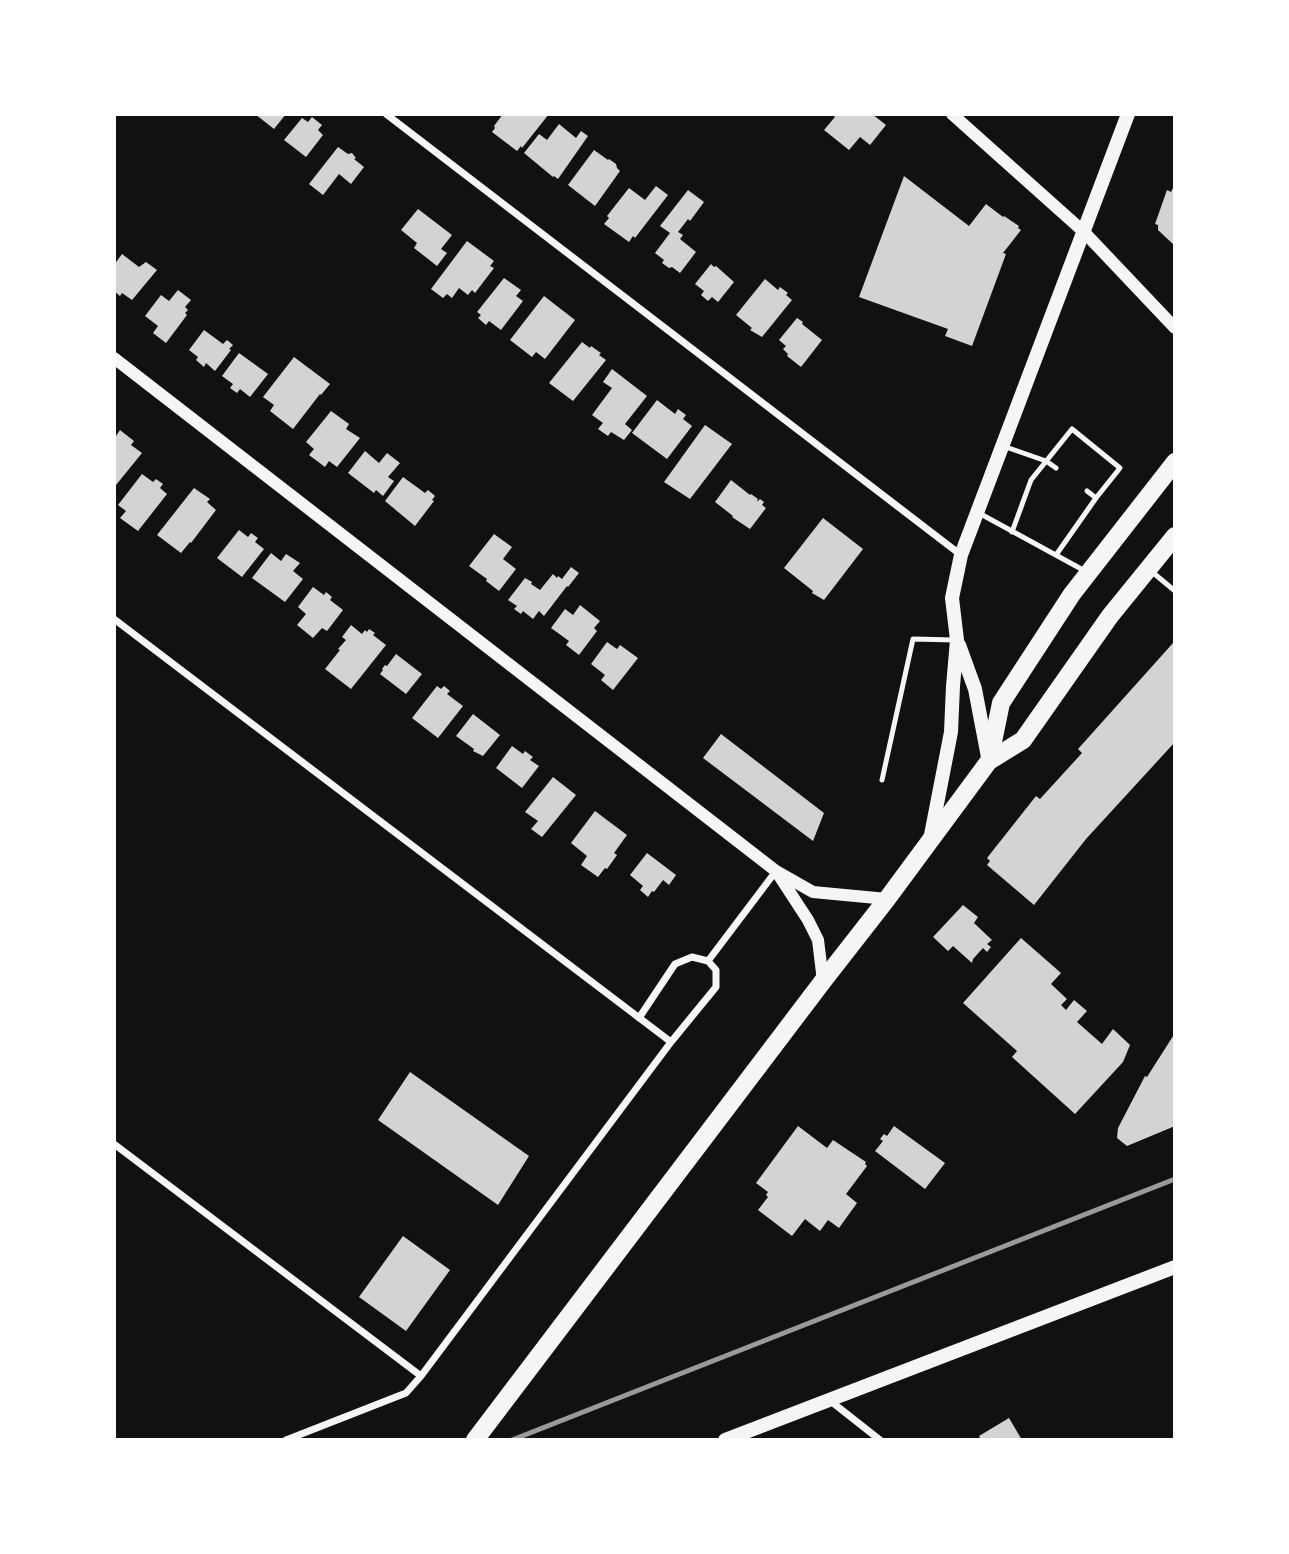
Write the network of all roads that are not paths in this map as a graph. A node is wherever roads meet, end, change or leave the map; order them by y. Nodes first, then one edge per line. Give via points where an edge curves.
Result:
1 (386, 114) edge
2 (952, 114) edge
3 (1128, 114) edge
4 (1084, 232) junction
5 (1175, 328) edge
6 (114, 358) edge
7 (1003, 446) junction
8 (1046, 461) junction
9 (1175, 463) edge
10 (1056, 468) dead end
11 (1087, 491) dead end
12 (1096, 498) junction
13 (977, 512) junction
14 (1012, 532) junction
15 (1175, 536) edge
16 (961, 555) junction
17 (1056, 555) junction
18 (1149, 569) junction
19 (1088, 573) junction
20 (1175, 591) edge
21 (114, 619) edge
22 (957, 640) junction
23 (989, 761) junction
24 (882, 780) dead end
25 (930, 841) junction
26 (776, 871) junction
27 (887, 899) junction
28 (708, 961) junction
29 (823, 981) junction
30 (639, 1018) junction
31 (671, 1042) junction
32 (114, 1144) edge
33 (1175, 1267) edge
34 (421, 1377) junction
35 (828, 1399) junction
36 (286, 1440) edge
37 (475, 1440) edge
38 (725, 1440) edge
39 (880, 1440) edge

1 - 16 street
2 - 4 street
3 - 4 main road
4 - 5 street
4 - 7 main road
6 - 26 street
7 - 8 lane
7 - 13 main road
8 - 10 lane
8 - 12 lane via 1072,429 1120,468
8 - 14 lane via 1031,481
9 - 19 main road
11 - 12 lane
12 - 17 lane
13 - 14 lane
13 - 16 main road
14 - 17 lane
15 - 18 main road
16 - 22 main road via 952,598
17 - 19 lane
18 - 20 lane
18 - 23 main road via 1023,740
19 - 23 main road via 1001,704
21 - 30 street
22 - 23 main road via 975,689
22 - 24 lane via 913,639
22 - 25 main road via 951,732
23 - 25 main road
25 - 27 main road
26 - 27 street via 813,892
26 - 28 street
26 - 29 street via 818,940
27 - 29 main road
28 - 30 street via 692,957 675,964
28 - 31 street via 716,970 716,986
29 - 37 main road
30 - 31 street
31 - 34 street
32 - 34 street
33 - 35 main road
34 - 36 street via 406,1393
35 - 38 main road
35 - 39 street

